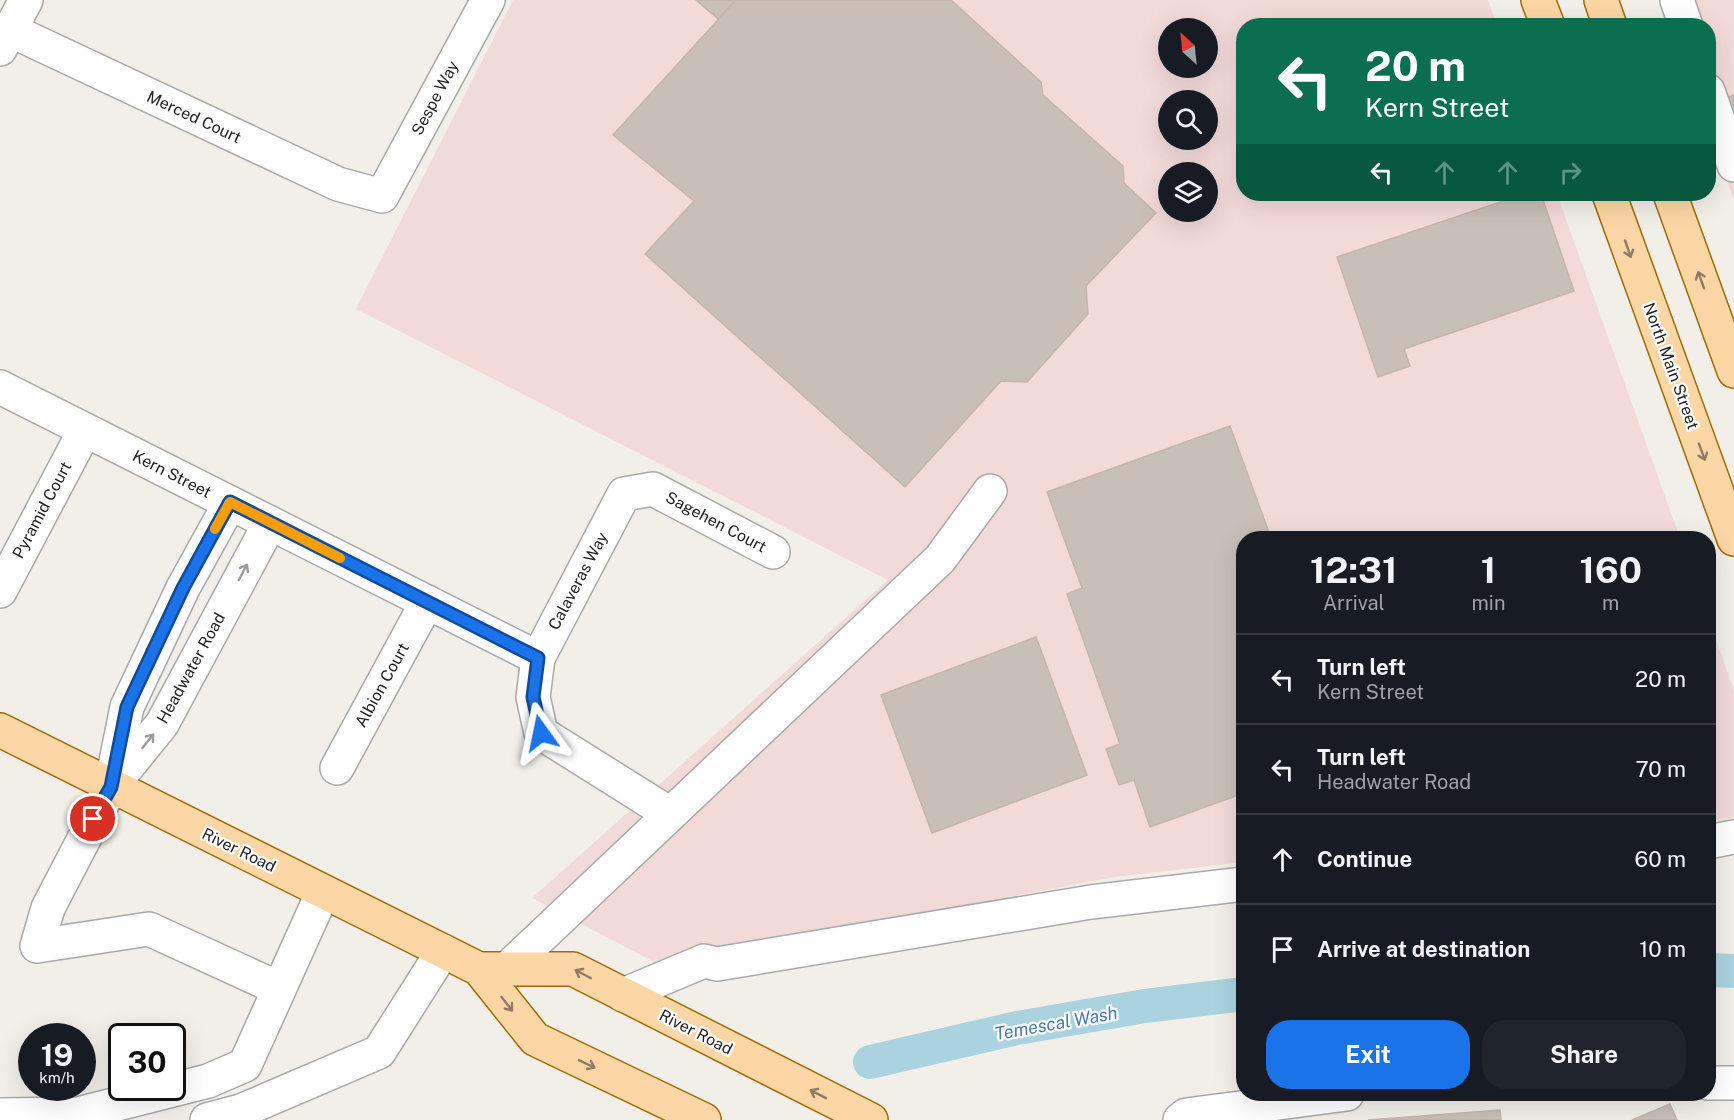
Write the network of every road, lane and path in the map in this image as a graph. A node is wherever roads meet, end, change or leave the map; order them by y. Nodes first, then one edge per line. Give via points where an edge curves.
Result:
1 (26, 0) edge
2 (488, 0) edge
3 (1538, 0) edge
4 (1601, 0) edge
5 (1677, 0) edge
6 (1545, 18) edge
7 (1607, 18) edge
8 (1683, 18) edge
9 (5, 40) edge
10 (1716, 114) edge
11 (1734, 165) edge
12 (382, 196) joint
13 (1612, 201) edge
14 (1673, 201) edge
15 (1734, 371) edge
16 (0, 387) edge
17 (85, 430) junction
18 (990, 491) dead end
19 (624, 494) joint
20 (230, 502) junction
21 (270, 523) junction
22 (1734, 539) edge
23 (773, 552) dead end
24 (0, 591) edge
25 (428, 602) junction
26 (538, 658) junction
27 (0, 730) edge
28 (337, 768) dead end
29 (111, 787) junction
30 (670, 814) junction
31 (1734, 837) edge
32 (1716, 840) edge
33 (1236, 885) edge
34 (323, 892) junction
35 (443, 951) junction
36 (494, 968) junction
37 (278, 988) junction
38 (629, 998) junction
39 (1716, 1083) edge
40 (1734, 1083) edge
41 (1283, 1101) edge
42 (0, 1115) edge
43 (207, 1120) edge
44 (704, 1120) edge
45 (871, 1120) edge
46 (1180, 1120) edge

1 - 9 street
2 - 12 street, Sespe Way
3 - 6 main road
4 - 7 main road
5 - 8 street
9 - 12 street, Merced Court via 338,184
10 - 11 street
13 -> 22 main road, North Main Street
15 -> 14 main road
16 - 17 street, Kern Street
17 - 20 street, Kern Street
17 - 24 street, Pyramid Court
18 - 30 street via 940,559
19 - 23 street, Sagehen Court via 654,489
19 - 26 street, Calaveras Way
20 - 21 street, Kern Street
20 - 29 street via 183,588 127,707
21 - 25 street, Kern Street
29 -> 21 street, Headwater Road via 162,724
25 - 26 street, Kern Street
25 - 28 street, Albion Court
26 - 30 street, Calaveras Way via 533,697 541,733
27 - 29 main road, River Road
29 - 34 main road, River Road
29 - 37 street via 48,908 37,946 149,929
30 - 36 street
31 - 32 street
33 - 38 street via 1091,902 717,964 704,961
34 - 35 main road, River Road
34 - 37 street
35 - 36 main road, River Road
35 - 43 street via 379,1052 242,1111
38 -> 36 main road, River Road via 573,969
36 -> 44 main road, River Road via 535,1039
37 - 42 street via 245,1065 208,1081 78,1114
45 -> 38 main road, River Road
39 - 40 street
41 - 46 street via 1186,1115

